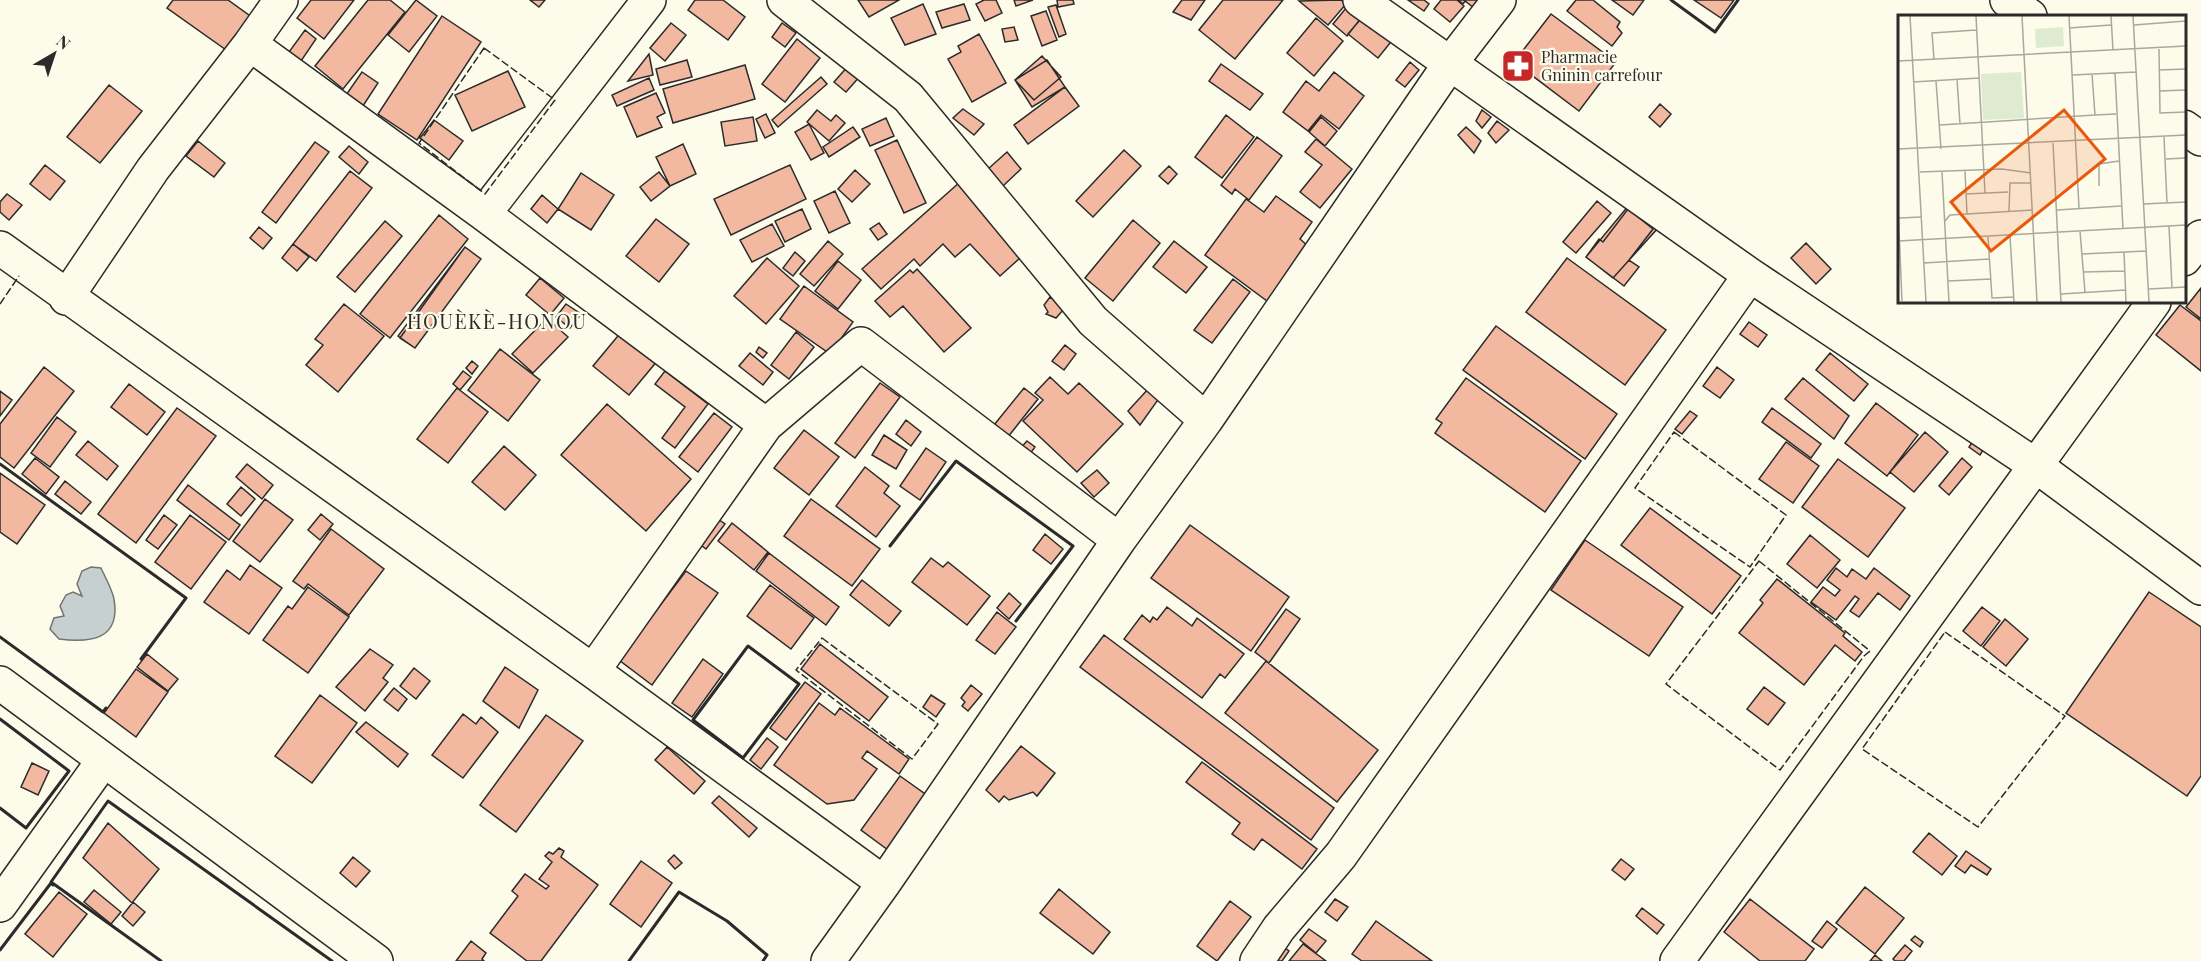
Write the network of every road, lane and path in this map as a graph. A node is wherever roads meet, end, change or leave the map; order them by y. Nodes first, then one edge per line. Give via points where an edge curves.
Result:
1 (281, 0) edge
2 (650, 0) edge
3 (784, 0) edge
4 (1360, 0) edge
5 (1499, 0) edge
6 (2007, 0) edge
7 (2029, 15) edge
8 (250, 44) junction
9 (1449, 65) junction
10 (2186, 128) edge
11 (2201, 139) edge
12 (484, 214) junction
13 (2201, 237) edge
14 (0, 248) edge
15 (2186, 256) edge
16 (1750, 275) junction
17 (66, 298) junction
18 (2153, 303) edge
19 (1206, 420) junction
20 (766, 425) junction
21 (2036, 465) junction
22 (1119, 540) junction
23 (2201, 588) edge
24 (593, 671) junction
25 (0, 683) edge
26 (103, 761) junction
27 (884, 883) junction
28 (0, 905) edge
29 (372, 960) edge
30 (828, 961) edge
31 (1257, 961) edge
32 (1677, 961) edge

1 - 8 street
2 - 12 street
3 - 19 street via 908,97 1093,321
4 - 9 street
5 - 9 street
6 - 7 street
8 - 12 street
8 - 17 street via 153,169
9 - 16 street
9 - 19 street
10 - 11 street
12 - 20 street
13 - 15 street
14 - 17 street
16 - 21 street
16 - 31 street via 1341,855 1279,928
17 - 24 street
18 - 21 street
19 - 22 street
20 - 22 street via 861,344
20 - 24 street
21 - 23 street
21 - 32 street
22 - 27 street
24 - 27 street
25 - 26 street
26 - 28 street
26 - 29 street
27 - 30 street

